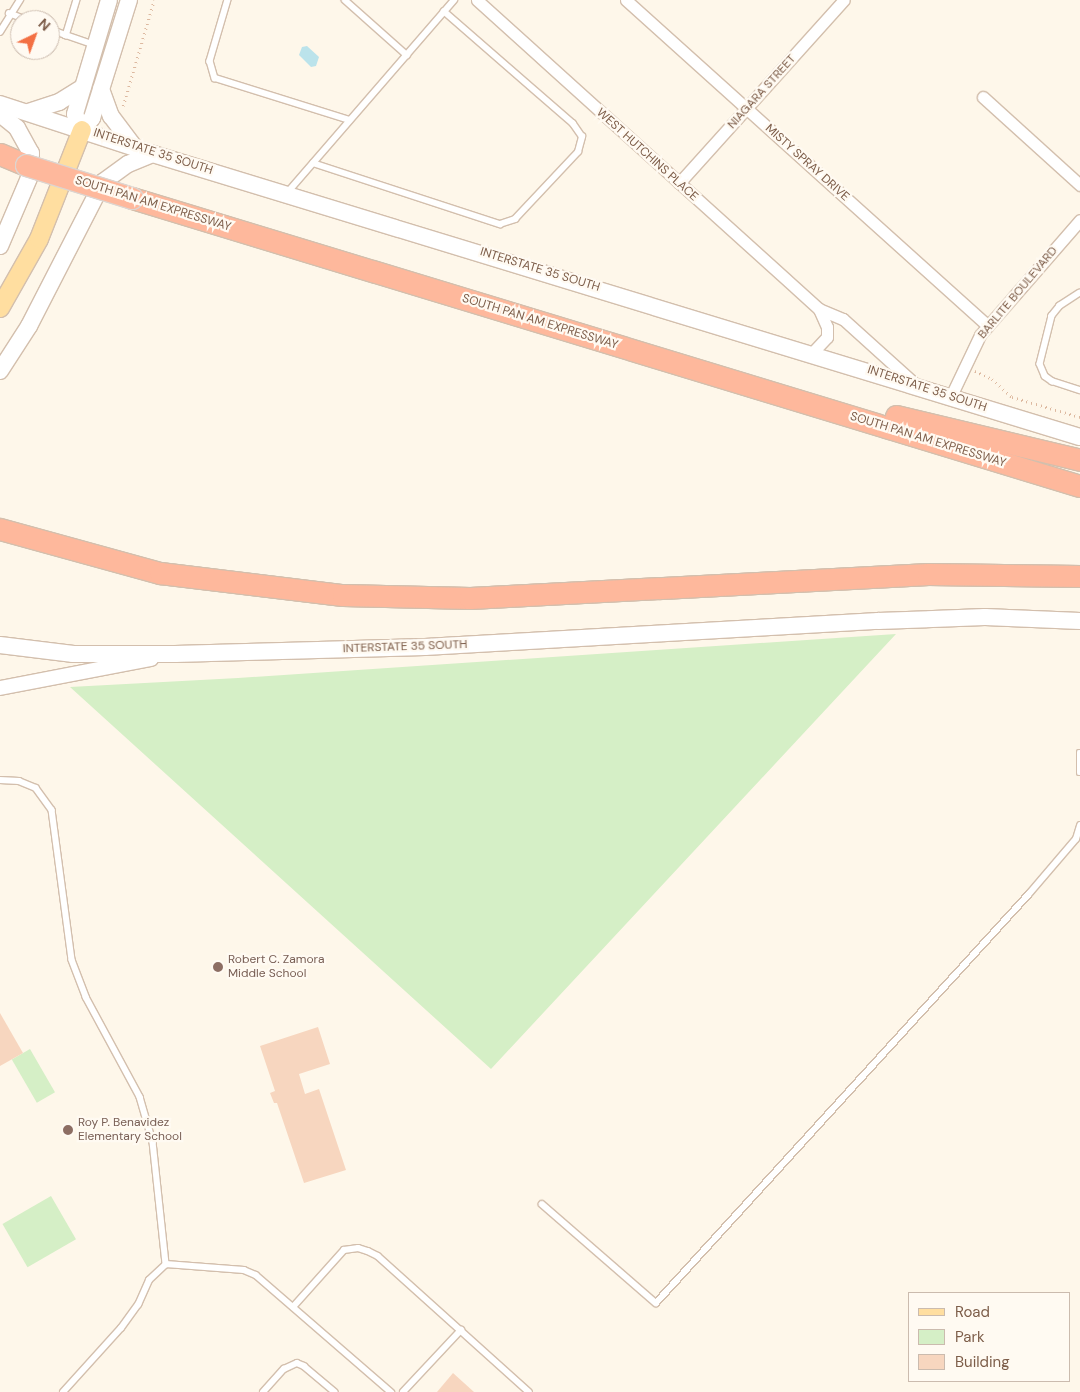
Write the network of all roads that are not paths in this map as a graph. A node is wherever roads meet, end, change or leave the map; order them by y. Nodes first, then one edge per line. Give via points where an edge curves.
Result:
1 (20, 0) edge
2 (77, 0) edge
3 (109, 0) edge
4 (129, 0) edge
5 (228, 0) edge
6 (345, 0) edge
7 (454, 0) edge
8 (476, 0) edge
9 (626, 0) edge
10 (844, 0) edge
11 (444, 12) junction
12 (9, 13) joint
13 (0, 32) edge
14 (60, 33) edge
15 (66, 35) junction
16 (96, 45) junction
17 (407, 55) junction
18 (83, 87) junction
19 (101, 89) junction
20 (983, 97) dead end
21 (0, 104) edge
22 (746, 109) junction
23 (28, 112) junction
24 (0, 114) edge
25 (350, 120) junction
26 (82, 130) junction
27 (135, 148) junction
28 (0, 154) edge
29 (153, 154) junction
30 (0, 159) edge
31 (313, 162) junction
32 (26, 166) junction
33 (679, 183) junction
34 (1080, 185) edge
35 (286, 194) junction
36 (1080, 220) edge
37 (0, 246) edge
38 (1080, 293) edge
39 (0, 308) edge
40 (819, 309) junction
41 (988, 326) junction
42 (812, 353) junction
43 (0, 371) edge
44 (916, 386) junction
45 (1080, 390) edge
46 (792, 398) junction
47 (950, 398) junction
48 (1080, 437) edge
49 (1080, 460) edge
50 (1080, 486) edge
51 (0, 529) edge
52 (1026, 574) junction
53 (1080, 576) edge
54 (1080, 583) edge
55 (1080, 621) edge
56 (0, 645) edge
57 (175, 654) junction
58 (0, 688) edge
59 (1080, 753) edge
60 (1080, 772) edge
61 (0, 780) edge
62 (1080, 826) edge
63 (542, 1204) dead end
64 (166, 1264) junction
65 (293, 1307) junction
66 (461, 1330) junction
67 (66, 1390) edge
68 (73, 1392) edge
69 (263, 1392) edge
70 (335, 1392) edge
71 (391, 1392) edge
72 (404, 1392) edge
73 (529, 1392) edge

1 - 12 lane
2 - 15 lane
3 - 16 main road
4 - 19 main road
5 - 25 lane via 210,61 215,78
6 - 17 lane
7 - 11 lane
8 - 33 street, WEST HUTCHINS PLACE
9 - 22 street, MISTY SPRAY DRIVE
10 - 22 street, NIAGARA STREET
11 - 17 lane
11 - 31 lane via 573,124 582,137 578,152 515,219 500,224
12 - 13 lane
14 - 15 lane
15 - 16 lane
16 - 18 main road
17 - 25 lane
18 - 23 main road via 59,102
18 - 26 main road via 75,114
19 - 26 main road via 92,120
19 - 27 main road via 111,116
20 - 34 street
21 - 23 main road, INTERSTATE 35 SOUTH
22 - 33 street, NIAGARA STREET
22 - 41 street, MISTY SPRAY DRIVE
23 - 26 main road, INTERSTATE 35 SOUTH
24 - 37 main road via 17,128 31,154 29,178
25 - 31 lane
26 - 27 main road, INTERSTATE 35 SOUTH
26 - 39 main road via 39,239
27 - 29 main road, INTERSTATE 35 SOUTH
28 - 32 highway
29 - 35 main road, INTERSTATE 35 SOUTH
29 - 43 main road via 128,164 103,182 29,326
30 - 32 highway, SOUTH PAN AM EXPRESSWAY
31 - 35 lane
32 - 46 highway, SOUTH PAN AM EXPRESSWAY, bridge
33 - 40 street, WEST HUTCHINS PLACE
35 - 42 main road, INTERSTATE 35 SOUTH
36 - 41 street, BARLITE BOULEVARD
38 - 45 lane via 1060,306 1052,316 1040,364 1052,382
40 - 42 street, WEST HUTCHINS PLACE via 827,327 827,337
40 - 44 street, WEST HUTCHINS PLACE via 843,319
41 - 47 street, BARLITE BOULEVARD via 972,349
42 - 44 main road, INTERSTATE 35 SOUTH
44 - 47 main road, INTERSTATE 35 SOUTH
46 - 49 highway via 882,412
46 - 50 highway, SOUTH PAN AM EXPRESSWAY
47 - 48 main road, INTERSTATE 35 SOUTH
51 - 52 highway via 160,574 343,595 470,598 919,575
52 - 53 highway
52 - 54 highway
55 - 57 main road, INTERSTATE 35 SOUTH via 984,617 887,620 425,647
56 - 57 main road, INTERSTATE 35 SOUTH via 73,654
57 - 58 street
59 - 60 lane
61 - 64 lane via 19,781 36,788 52,810 72,960 86,997 140,1097 153,1142
62 - 63 lane via 1076,839 1029,894 656,1303
64 - 65 lane via 244,1270 256,1275
64 - 67 lane via 149,1280 138,1305 121,1328
65 - 66 lane via 344,1250 358,1248 378,1256
65 - 71 lane
66 - 72 lane
66 - 73 lane
67 - 68 lane
69 - 70 lane via 284,1369 297,1363

